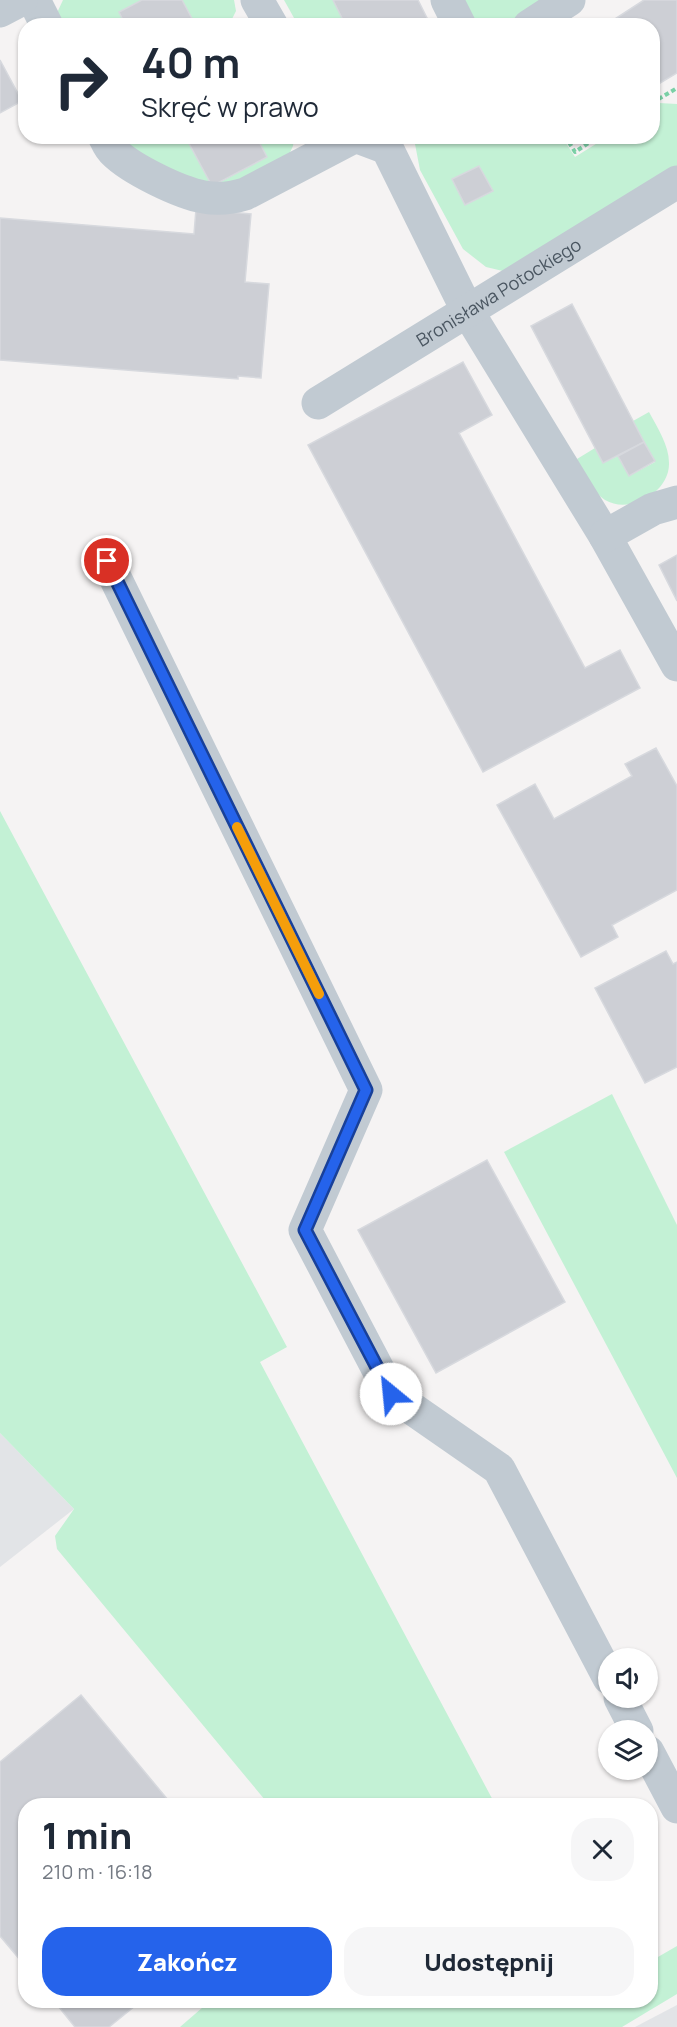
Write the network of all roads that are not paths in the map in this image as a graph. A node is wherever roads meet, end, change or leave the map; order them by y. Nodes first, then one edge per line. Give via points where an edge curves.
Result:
1 (21, 0) edge
2 (34, 0) edge
3 (257, 0) edge
4 (447, 0) edge
5 (569, 0) edge
6 (0, 11) edge
7 (43, 18) edge
8 (267, 18) edge
9 (456, 18) edge
10 (541, 18) edge
11 (108, 144) edge
12 (342, 144) edge
13 (376, 144) edge
14 (677, 182) edge
15 (468, 312) junction
16 (318, 403) dead end
17 (677, 502) edge
18 (605, 536) junction
19 (107, 561) dead end
20 (677, 665) edge
21 (598, 1657) edge
22 (658, 1771) edge
23 (677, 1807) edge

1 - 6 lane
2 - 7 lane
3 - 8 lane
4 - 9 lane
5 - 10 lane
11 - 12 lane via 126,164 192,194 217,198 245,194
13 - 15 lane via 387,148
14 - 15 lane, Bronisława Potockiego
15 - 16 lane, Bronisława Potockiego
15 - 18 lane
17 - 18 lane via 653,509
18 - 20 lane
19 - 21 lane via 366,1090 305,1230 391,1394 499,1470
22 - 23 lane

